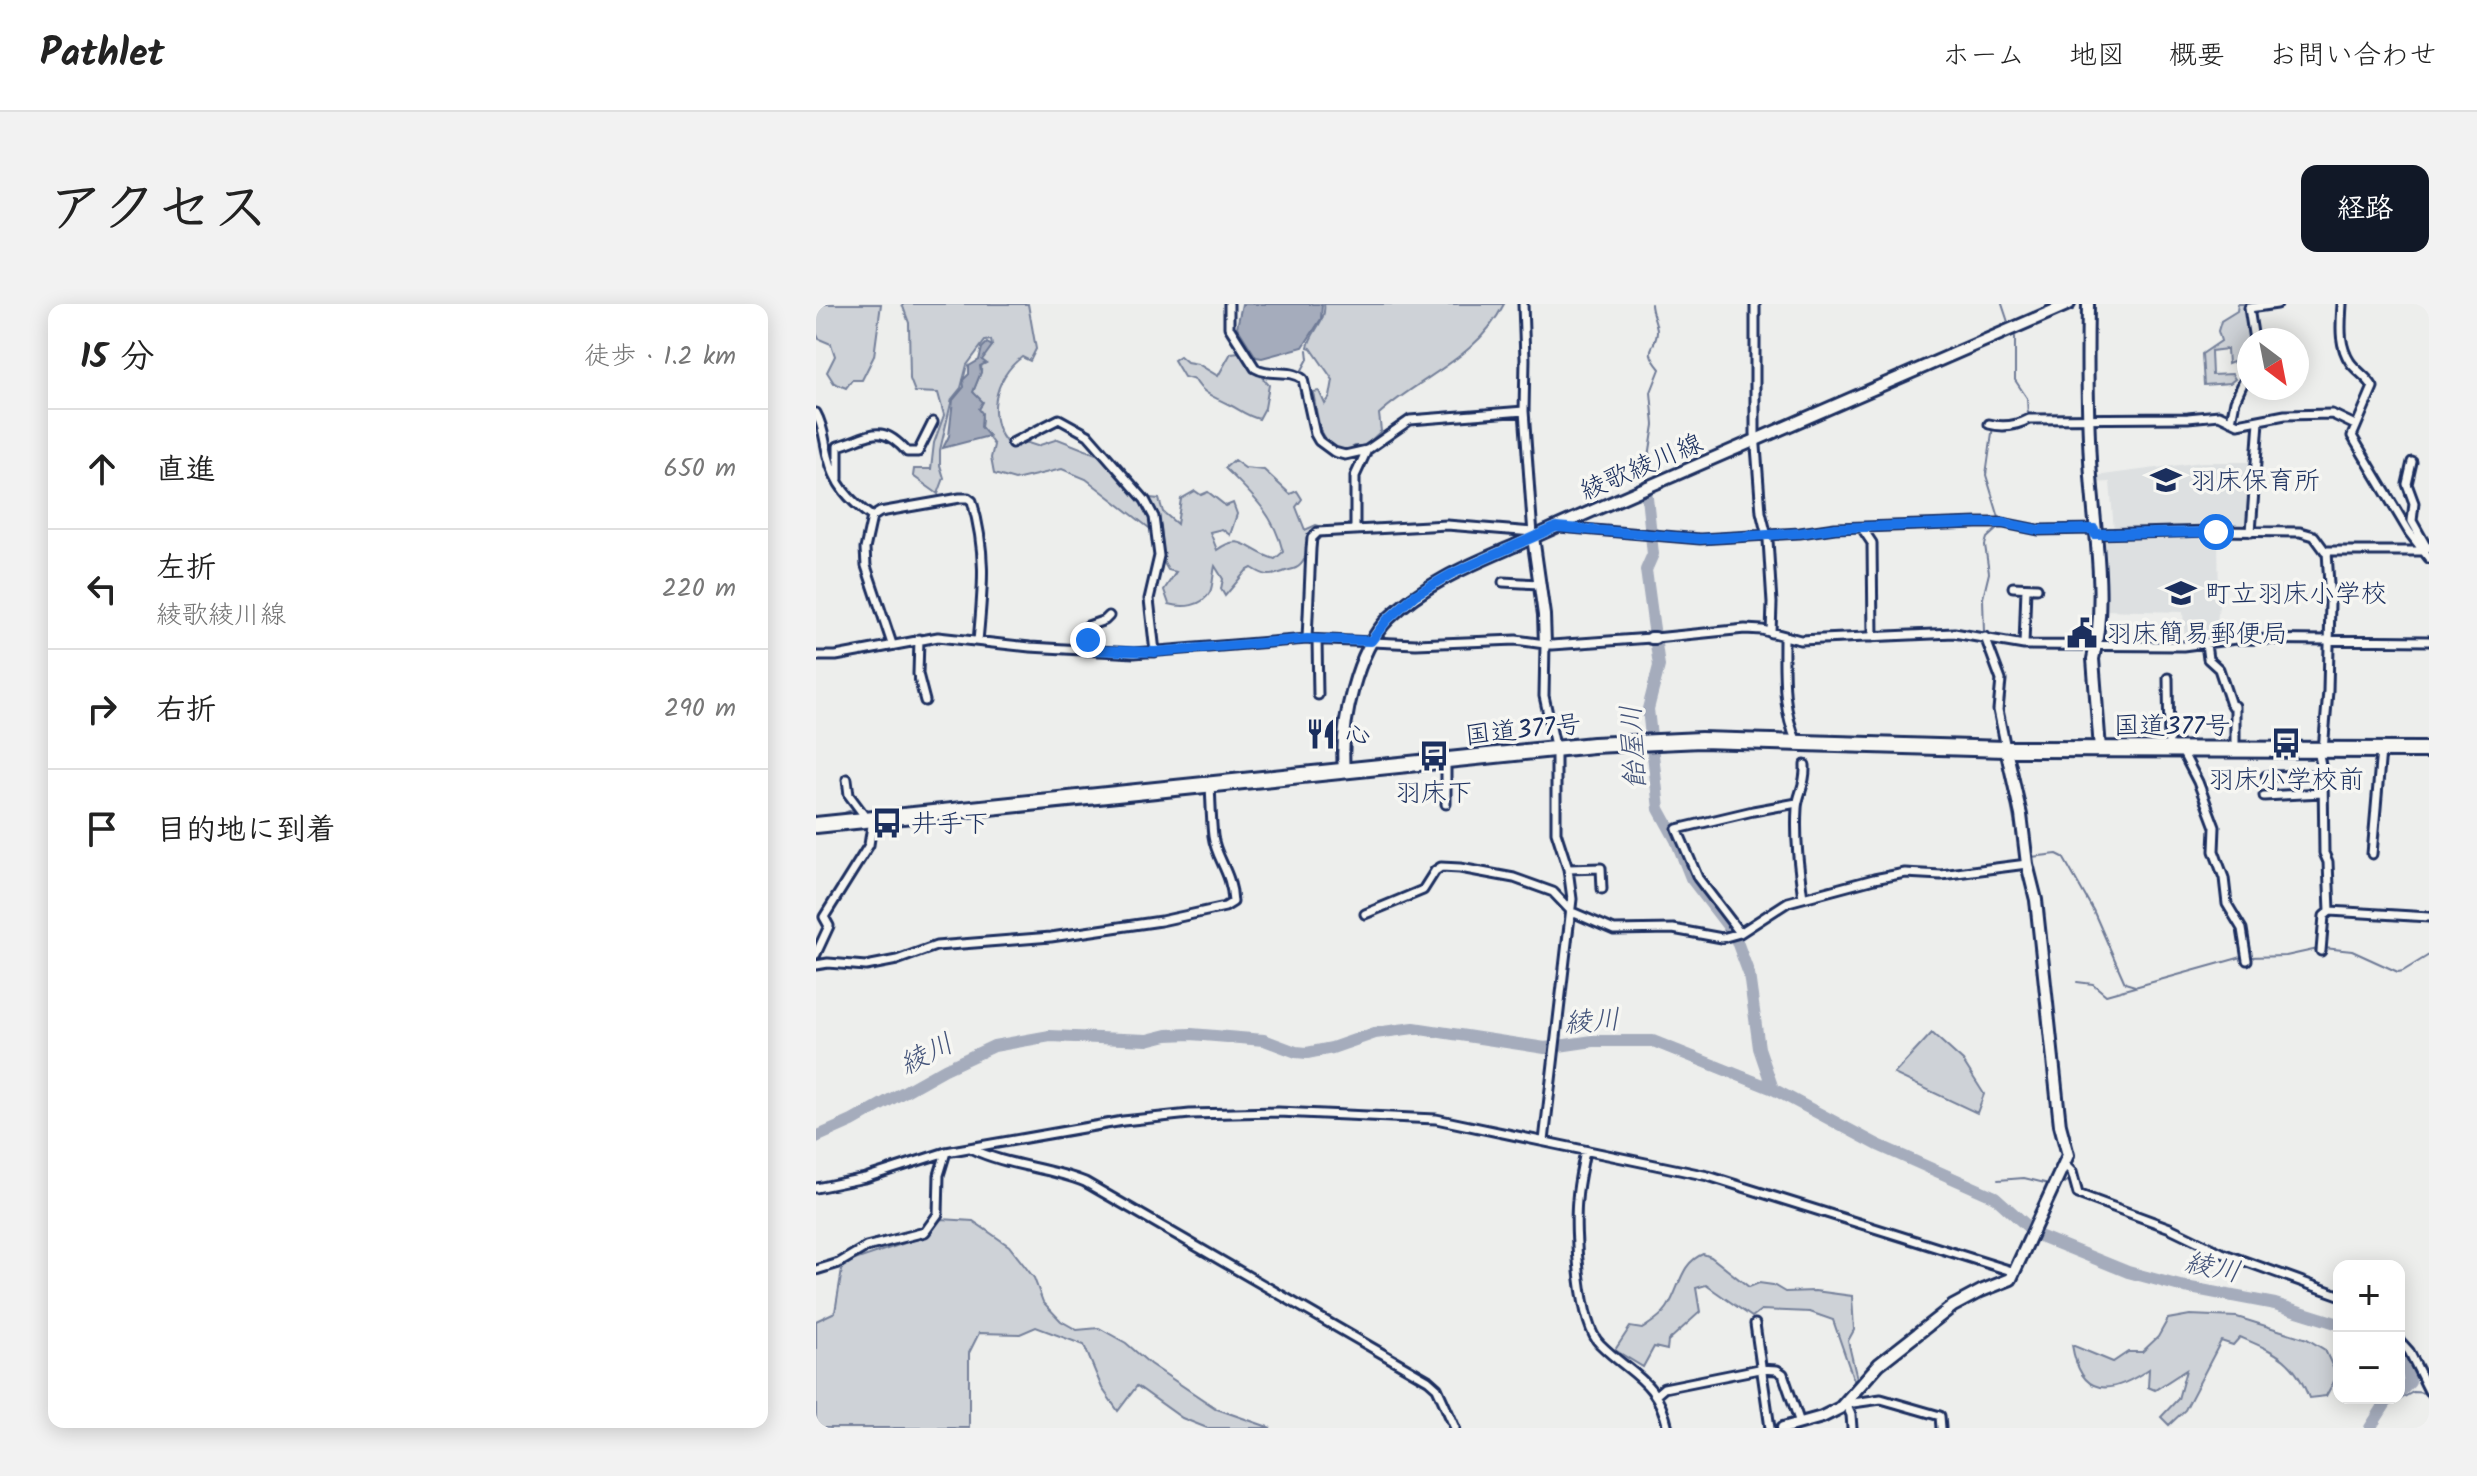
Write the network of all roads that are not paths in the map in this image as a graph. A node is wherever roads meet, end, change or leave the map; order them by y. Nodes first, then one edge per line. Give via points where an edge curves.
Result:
1 (1229, 304) edge
2 (1523, 304) edge
3 (1755, 304) edge
4 (2069, 304) edge
5 (2088, 304) edge
6 (2277, 304) edge
7 (2342, 304) edge
8 (2252, 328) edge
9 (2237, 397) edge
10 (1524, 411) junction
11 (816, 413) edge
12 (2087, 418) junction
13 (2231, 421) junction
14 (2259, 421) junction
15 (933, 422) dead end
16 (1992, 425) dead end
17 (2355, 425) junction
18 (1756, 440) junction
19 (1012, 443) dead end
20 (1367, 450) junction
21 (2412, 462) dead end
22 (838, 482) junction
23 (872, 517) junction
24 (1556, 527) junction
25 (1862, 528) junction
26 (1355, 530) junction
27 (2094, 531) junction
28 (2251, 532) junction
29 (1533, 535) junction
30 (1765, 536) junction
31 (2426, 548) edge
32 (2327, 551) junction
33 (2429, 558) edge
34 (1503, 582) dead end
35 (1539, 584) junction
36 (2013, 587) dead end
37 (2026, 588) junction
38 (2037, 588) dead end
39 (1109, 616) dead end
40 (1771, 633) junction
41 (1784, 637) junction
42 (1873, 637) junction
43 (1985, 637) junction
44 (919, 639) junction
45 (1307, 639) junction
46 (1317, 640) junction
47 (2328, 640) junction
48 (978, 641) junction
49 (1371, 641) junction
50 (2429, 641) edge
51 (892, 644) junction
52 (1545, 644) junction
53 (2206, 644) junction
54 (2024, 645) junction
55 (2097, 645) junction
56 (1085, 650) junction
57 (1155, 652) junction
58 (816, 656) edge
59 (2168, 678) dead end
60 (1318, 695) dead end
61 (925, 701) dead end
62 (1797, 742) junction
63 (2006, 749) junction
64 (2100, 749) junction
65 (2175, 749) junction
66 (1556, 750) junction
67 (2235, 750) junction
68 (2320, 750) junction
69 (2429, 750) edge
70 (2381, 755) junction
71 (1446, 760) junction
72 (1805, 765) dead end
73 (1344, 770) junction
74 (2285, 775) junction
75 (2323, 775) junction
76 (2266, 776) dead end
77 (847, 779) dead end
78 (1210, 785) junction
79 (2323, 793) junction
80 (2286, 795) junction
81 (2264, 796) dead end
82 (1797, 803) junction
83 (1446, 804) dead end
84 (870, 820) junction
85 (816, 825) edge
86 (2372, 854) dead end
87 (2024, 864) junction
88 (1568, 869) junction
89 (1602, 889) dead end
90 (1803, 898) junction
91 (2330, 911) junction
92 (1572, 912) junction
93 (1365, 914) dead end
94 (2429, 917) edge
95 (1740, 933) junction
96 (2321, 949) dead end
97 (816, 954) edge
98 (2247, 958) dead end
99 (816, 965) edge
100 (1545, 1137) junction
101 (970, 1148) junction
102 (1585, 1151) junction
103 (946, 1152) junction
104 (2063, 1167) junction
105 (816, 1188) edge
106 (2016, 1269) junction
107 (816, 1270) edge
108 (2333, 1293) edge
109 (1755, 1324) dead end
110 (2405, 1347) edge
111 (1759, 1369) junction
112 (2428, 1389) edge
113 (1657, 1394) junction
114 (1846, 1404) junction
115 (1793, 1426) edge
116 (1455, 1428) edge
117 (1668, 1428) edge
118 (1770, 1428) edge
119 (1852, 1428) edge
120 (1941, 1428) edge

1 - 20 street via 1229,327 1255,368 1303,379 1319,441 1345,455
2 - 10 street
3 - 18 street
4 - 18 street, 綾歌綾川線
5 - 12 street
6 - 8 street via 2249,308
7 - 17 street via 2340,338 2351,363 2373,387
9 - 13 street
10 - 20 street via 1410,420
10 - 29 street
11 - 22 street
12 - 13 street via 2219,415
12 - 16 street
12 - 27 street
13 - 14 street
14 - 17 street via 2332,414
14 - 28 street
15 - 22 street via 918,452 907,452 890,436 876,433 838,446
17 - 31 street via 2357,447
18 - 24 street, 綾歌綾川線
18 - 30 street
19 - 57 street via 1059,419 1088,435 1145,500 1159,539 1149,599
20 - 26 street via 1355,476
21 - 31 street via 2407,484 2414,503 2412,521
22 - 23 street
23 - 48 street via 960,498 972,501 982,540
23 - 51 street via 866,566
24 - 29 street, 綾歌綾川線
24 - 30 street via 1700,539
25 - 27 street via 2003,523
25 - 30 street
25 - 42 street via 1872,543
26 - 29 street via 1447,525
26 - 45 street via 1318,532 1312,538
27 - 28 street
27 - 55 street
28 - 32 street via 2300,532 2314,536
29 - 35 street
29 - 49 street, 綾歌綾川線 via 1415,595
30 - 40 street
31 - 32 street
31 - 33 street
32 - 47 street
34 - 35 street
35 - 52 street
36 - 37 street
37 - 38 street
37 - 54 street
39 - 56 street via 1088,626
40 - 41 street
40 - 52 street via 1745,629
41 - 42 street
41 - 62 street via 1787,713
42 - 43 street
43 - 54 street
43 - 63 street via 2001,680 1998,710
44 - 48 street
44 - 51 street
44 - 61 street via 918,674
45 - 46 street
45 - 57 street
46 - 49 street
46 - 60 street
47 - 50 street
47 - 53 street via 2236,639
47 - 68 street
48 - 56 street
49 - 52 street
49 - 73 street, 綾歌綾川線 via 1348,716
51 - 58 street
52 - 66 street via 1544,696
53 - 55 street
53 - 67 street via 2208,659 2219,669 2235,706
54 - 55 street
55 - 64 street via 2093,659
56 - 57 street
59 - 65 street
62 - 63 highway, 国道377号
62 - 66 highway, 国道377号 via 1701,740
63 - 64 highway, 国道377号
63 - 87 street via 2021,815
64 - 65 highway, 国道377号
65 - 67 highway, 国道377号
65 - 98 street via 2198,782 2215,827 2214,851
66 - 71 highway, 国道377号
66 - 88 street via 1556,832
67 - 68 highway, 国道377号
68 - 70 highway, 国道377号
68 - 75 street
69 - 70 highway, 国道377号
70 - 86 street
71 - 73 highway, 国道377号
71 - 83 street
72 - 82 street via 1803,794
73 - 78 highway, 国道377号
74 - 75 street
74 - 76 street
74 - 80 street
75 - 79 street
77 - 84 street via 849,795
78 - 84 highway, 国道377号
78 - 99 street via 1213,838 1233,889 1233,902 1225,907 1063,935 936,946 866,966
79 - 80 street
79 - 91 street
80 - 81 street
82 - 90 street
82 - 95 street via 1677,829 1698,878
84 - 85 highway, 国道377号
84 - 97 street via 869,845 824,917 829,926
87 - 90 street via 1941,875 1905,873
87 - 104 street via 2036,900 2060,1125 2068,1155
88 - 89 street via 1601,868
88 - 92 street
90 - 95 street
91 - 94 street
91 - 96 street via 2324,916
92 - 93 street via 1553,892 1514,878 1441,867 1423,890
92 - 95 street via 1614,930 1673,929 1722,938
92 - 100 street
100 - 101 street via 1436,1119 1278,1112 1123,1121
100 - 102 street
101 - 103 street
101 - 116 street via 1085,1182 1404,1366 1437,1388
102 - 106 street via 1748,1187
102 - 113 street via 1576,1202 1577,1255 1591,1331
103 - 105 street
103 - 107 street via 938,1214 925,1232 866,1247
104 - 106 street
104 - 108 street via 2072,1172 2078,1194
106 - 114 street via 2011,1279 1953,1306 1907,1342 1865,1378
109 - 111 street
110 - 112 street
111 - 113 street via 1664,1388
111 - 115 street via 1783,1374
111 - 118 street
113 - 117 street
114 - 115 street
114 - 119 street
114 - 120 street via 1881,1399 1940,1416

